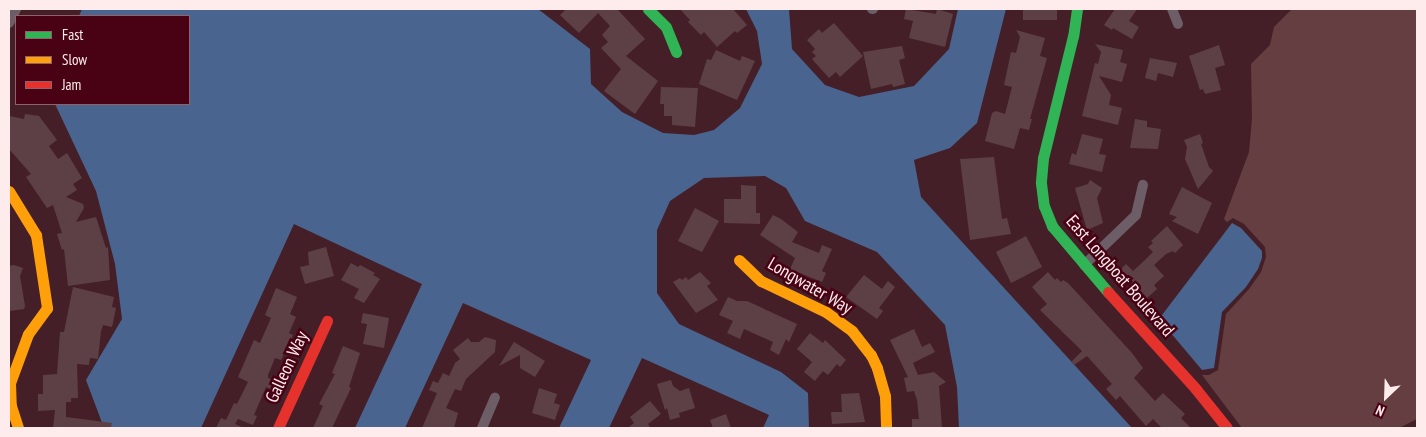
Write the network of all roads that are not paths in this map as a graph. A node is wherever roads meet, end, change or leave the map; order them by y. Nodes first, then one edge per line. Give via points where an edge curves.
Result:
1 (16, 9) edge
2 (648, 9) edge
3 (1077, 9) edge
4 (1172, 9) edge
5 (9, 23) edge
6 (1178, 24) dead end
7 (676, 52) dead end
8 (1143, 185) dead end
9 (9, 191) edge
10 (739, 260) dead end
11 (1084, 265) junction
12 (327, 321) dead end
13 (10, 383) edge
14 (496, 398) dead end
15 (18, 428) edge
16 (278, 428) edge
17 (482, 428) edge
18 (886, 428) edge
19 (1227, 428) edge

1 - 5 street
2 - 7 street via 666,27
3 - 11 street, East Longboat Boulevard via 1040,183 1052,226
4 - 6 street
8 - 11 street via 1136,215
9 - 13 street via 36,235 47,308 28,334
10 - 18 street, Longwater Way via 761,282 826,312 852,330 877,368 885,396
11 - 19 street, East Longboat Boulevard
12 - 16 street, Galleon Way
13 - 15 street via 11,406
14 - 17 street

